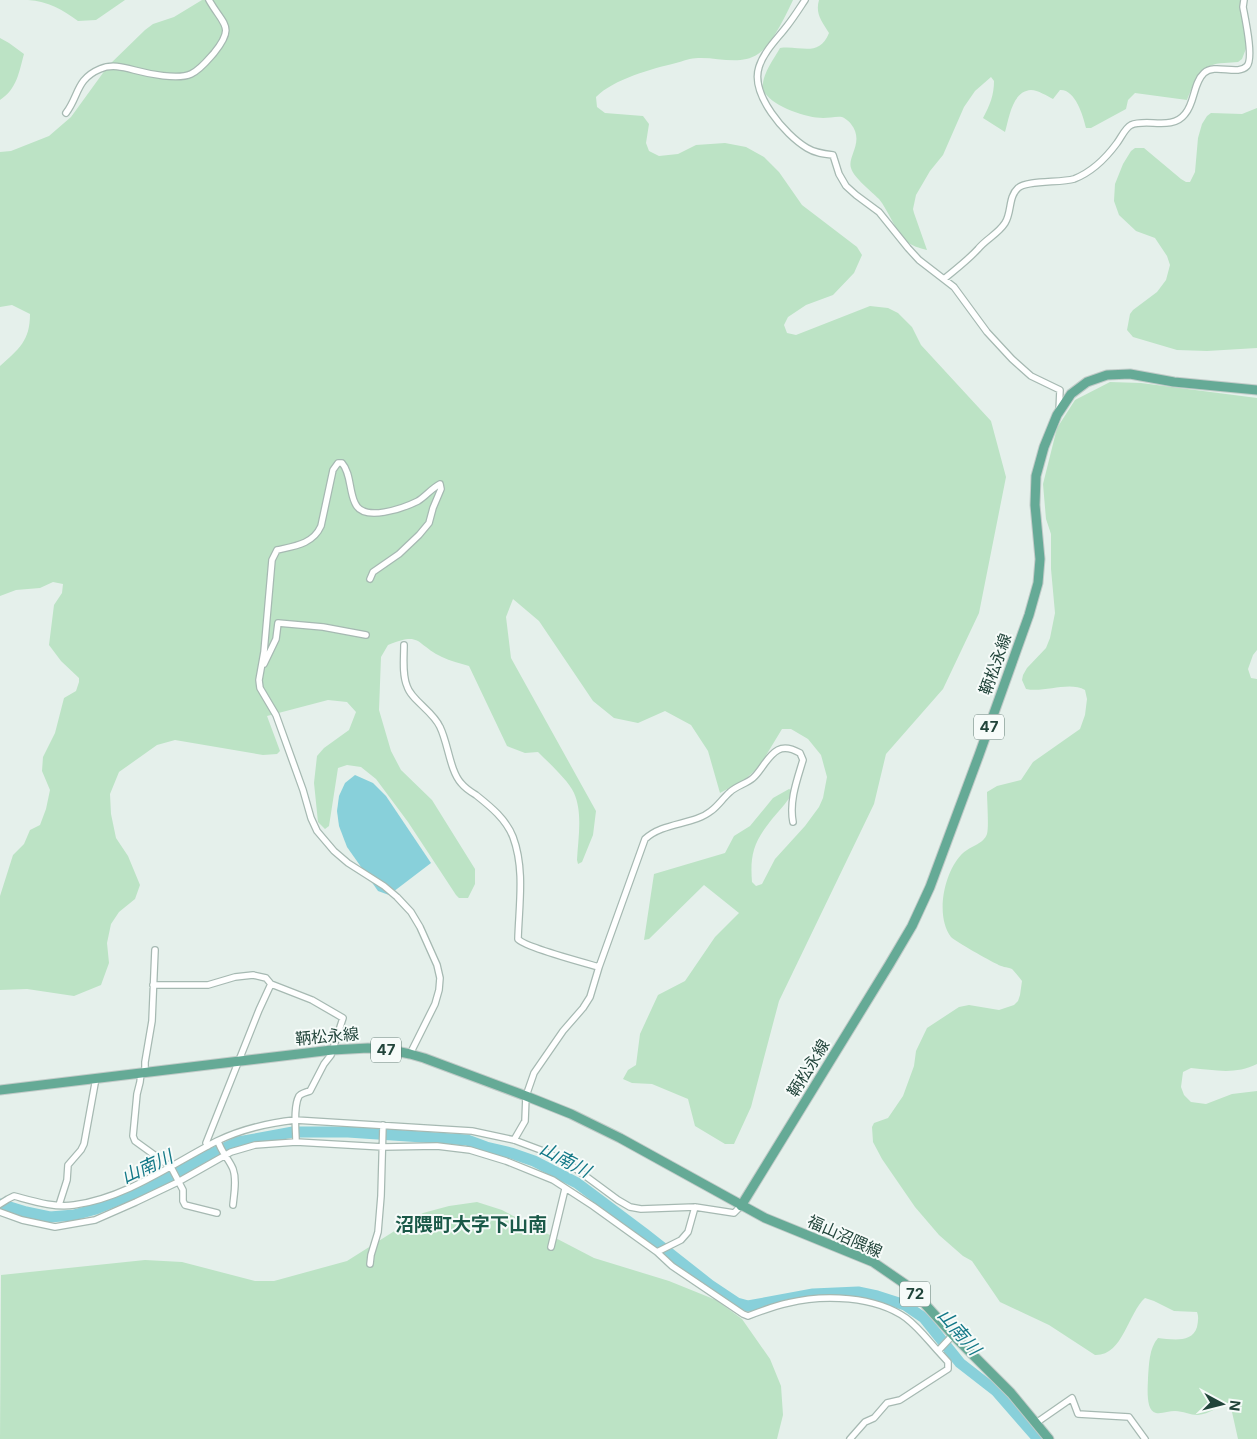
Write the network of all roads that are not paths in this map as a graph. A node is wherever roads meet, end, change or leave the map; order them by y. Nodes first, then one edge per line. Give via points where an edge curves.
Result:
1 (209, 0) edge
2 (805, 0) edge
3 (1244, 0) edge
4 (66, 113) dead end
5 (944, 279) junction
6 (1257, 390) edge
7 (1058, 413) junction
8 (370, 579) dead end
9 (366, 635) dead end
10 (404, 645) dead end
11 (261, 670) junction
12 (794, 822) dead end
13 (154, 950) dead end
14 (598, 967) junction
15 (271, 984) junction
16 (153, 985) junction
17 (332, 1050) junction
18 (410, 1054) junction
19 (240, 1060) junction
20 (143, 1073) junction
21 (96, 1078) junction
22 (0, 1090) edge
23 (526, 1096) junction
24 (295, 1122) junction
25 (383, 1127) junction
26 (296, 1140) junction
27 (514, 1140) junction
28 (218, 1143) junction
29 (383, 1145) junction
30 (208, 1146) junction
31 (223, 1154) junction
32 (172, 1169) junction
33 (178, 1181) junction
34 (565, 1189) junction
35 (0, 1204) edge
36 (58, 1205) junction
37 (233, 1205) dead end
38 (741, 1206) junction
39 (695, 1207) junction
40 (0, 1212) edge
41 (217, 1213) dead end
42 (551, 1247) dead end
43 (659, 1251) junction
44 (370, 1264) dead end
45 (950, 1338) junction
46 (938, 1350) junction
47 (1036, 1423) junction
48 (850, 1439) edge
49 (1049, 1439) edge
50 (1145, 1439) edge

1 - 4 street via 223,21 226,35 197,70 177,77 122,67 100,69 85,79
2 - 5 street via 759,65 757,77 763,99 794,138 816,152 833,155 846,186 880,212 919,260
3 - 5 street via 1250,50 1247,66 1205,72 1185,115 1177,121 1130,126 1091,170 1074,179 1018,188 1004,224
5 - 7 street via 1012,359 1031,376 1060,390
6 - 7 main road, 鞆松永線 / 47 via 1130,374 1107,375 1087,382 1071,394
7 - 38 main road, 鞆松永線 / 47 via 1036,476 1038,582 1029,615 930,887 889,965
8 - 11 street via 373,572 399,554 429,523 440,484 420,500 394,510 363,512 356,508 346,468 338,463 333,470 318,533 308,542 278,550 272,560
9 - 11 street via 278,623 276,640
10 - 14 street via 407,687 438,723 457,778 504,820 512,835 520,869 519,941
11 - 18 street via 260,688 276,715 317,831 348,863 398,897 420,927 437,965 440,978 435,1004
12 - 14 street via 794,787 803,760 800,753 786,748 770,756 751,780 730,792 710,812 650,834 645,839
13 - 16 street
14 - 23 street via 590,997 534,1073
15 - 16 street via 266,978 252,976 208,985
15 - 17 street via 312,1000 344,1018
15 - 19 street
16 - 20 street via 152,1022
17 - 18 main road, 鞆松永線 / 47 via 368,1048
17 - 19 main road, 鞆松永線 / 47
17 - 24 street via 310,1091 299,1097
18 - 23 main road, 鞆松永線 / 47
19 - 20 main road, 鞆松永線 / 47
19 - 30 street via 206,1143
20 - 21 main road, 鞆松永線 / 47
20 - 32 street via 137,1094 133,1136 135,1141
21 - 22 main road, 鞆松永線 / 47
21 - 36 street via 84,1144 68,1165 67,1180
23 - 27 street via 525,1121
23 - 38 main road, 鞆松永線 / 47 via 620,1138
24 - 25 street
24 - 26 street
24 - 28 street via 270,1122
25 - 27 street via 472,1132
25 - 29 street
26 - 29 street
26 - 31 street via 255,1145
27 - 39 street via 572,1166 630,1207
28 - 30 street
28 - 31 street
29 - 34 street via 470,1150 553,1180
29 - 44 street via 378,1232
30 - 32 street
31 - 33 street
31 - 37 street via 235,1177
32 - 33 street
32 - 36 street via 94,1200
33 - 40 street via 95,1220 55,1227
33 - 41 street via 185,1205
34 - 42 street
34 - 43 street
35 - 36 street via 14,1196
38 - 39 street via 734,1213
38 - 45 main road, 福山沼隈線 / 72 via 873,1262 905,1284
39 - 43 street via 688,1232 681,1240
43 - 46 street via 672,1266 748,1316 788,1302 851,1298 906,1318
45 - 46 street
45 - 47 main road, 福山沼隈線 / 72 via 1012,1393
46 - 48 street via 948,1362 948,1369 900,1400 888,1403
47 - 49 main road, 福山沼隈線 / 72
47 - 50 street via 1072,1398 1078,1414 1129,1417

